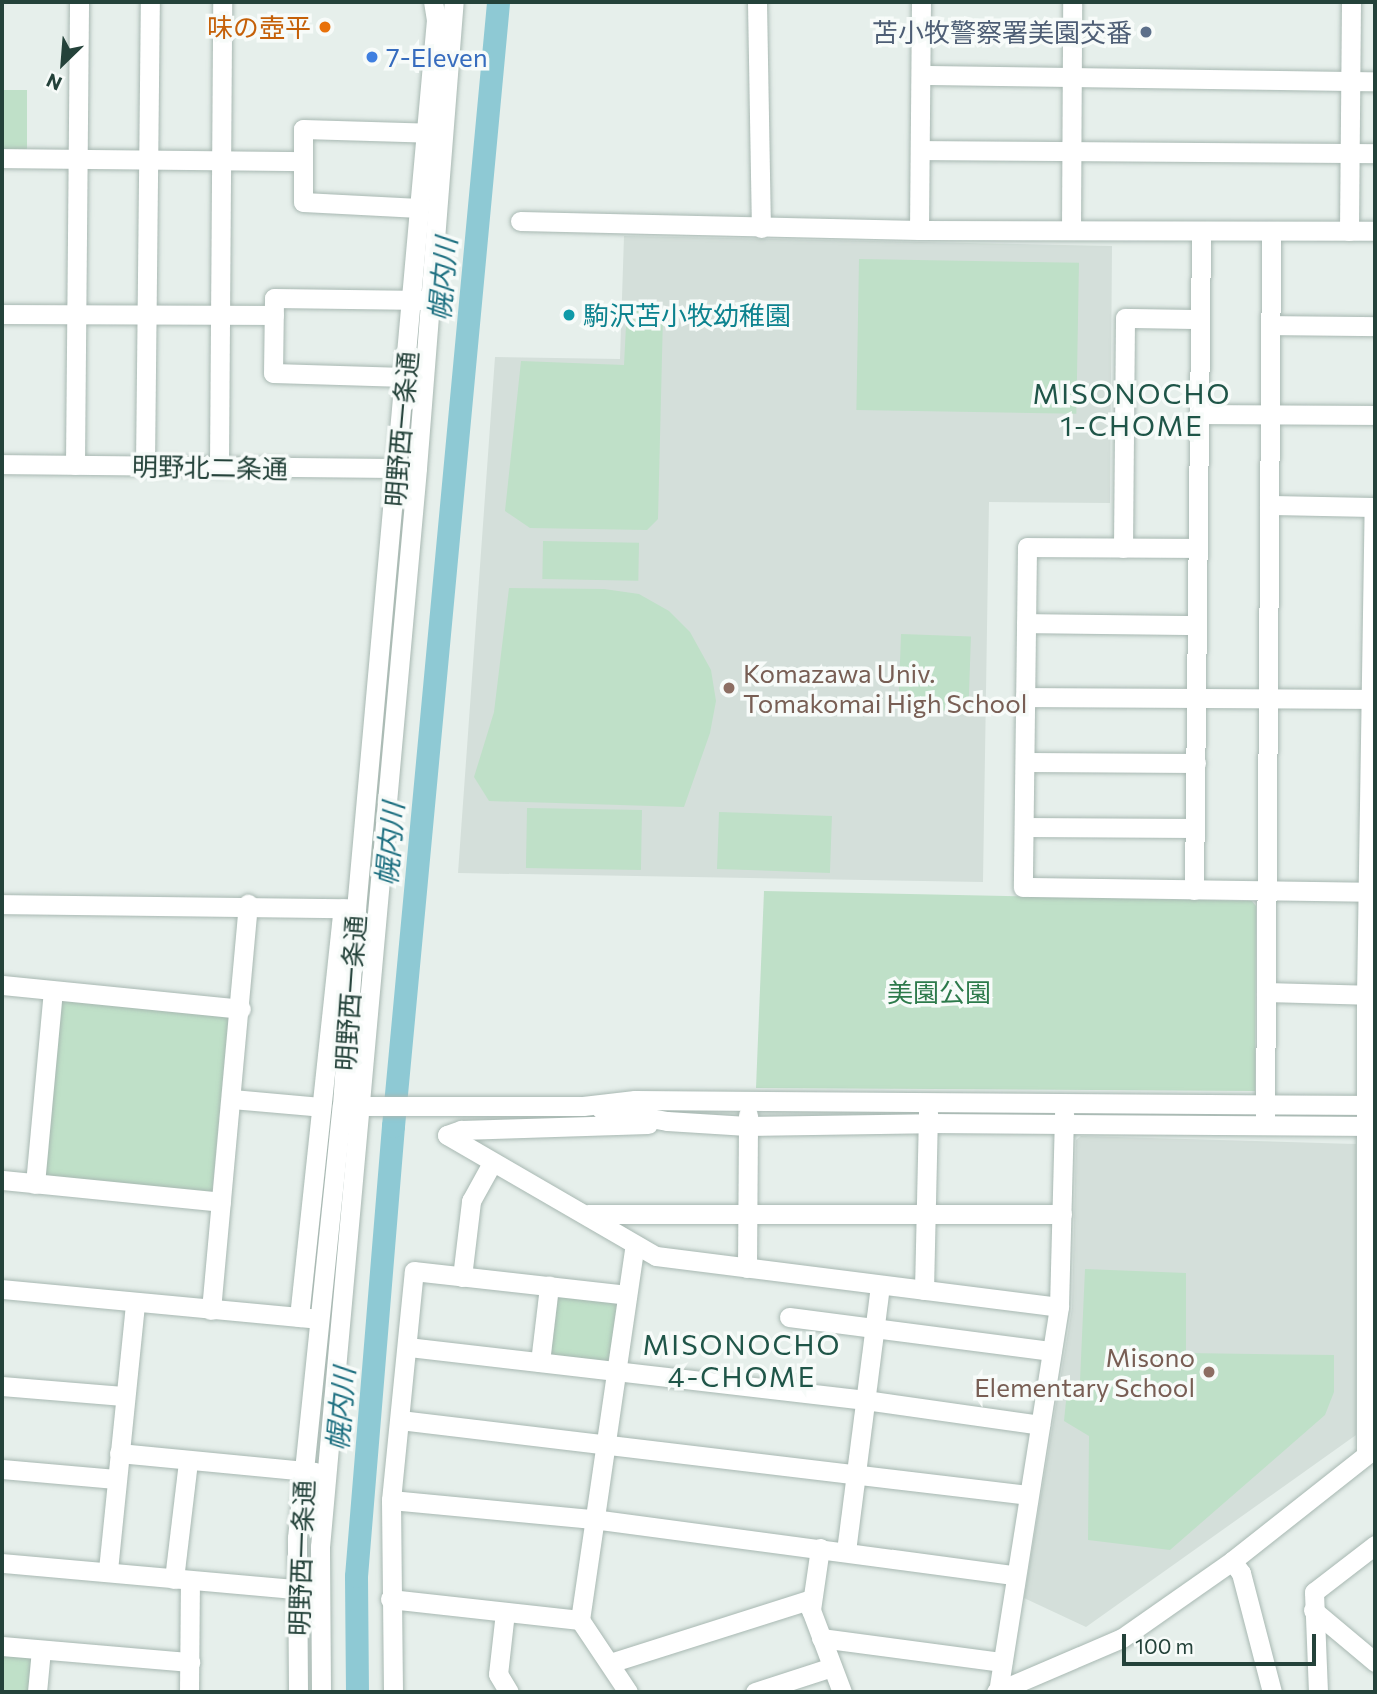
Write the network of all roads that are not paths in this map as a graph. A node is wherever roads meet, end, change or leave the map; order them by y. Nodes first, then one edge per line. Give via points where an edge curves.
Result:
1 (79, 2) edge
2 (150, 2) edge
3 (222, 2) edge
4 (433, 2) edge
5 (454, 2) edge
6 (757, 2) edge
7 (921, 2) edge
8 (1072, 2) edge
9 (1351, 2) edge
10 (921, 75) junction
11 (1072, 76) junction
12 (1350, 81) junction
13 (1375, 81) edge
14 (426, 133) junction
15 (446, 134) junction
16 (920, 150) junction
17 (1071, 150) junction
18 (1350, 153) junction
19 (1375, 153) edge
20 (2, 158) edge
21 (79, 158) junction
22 (147, 158) junction
23 (221, 160) junction
24 (302, 161) junction
25 (419, 208) junction
26 (520, 221) dead end
27 (761, 228) junction
28 (919, 230) junction
29 (1071, 230) junction
30 (1349, 231) junction
31 (1201, 232) junction
32 (1271, 232) junction
33 (1375, 232) edge
34 (422, 300) junction
35 (223, 312) junction
36 (2, 314) edge
37 (77, 314) junction
38 (150, 315) junction
39 (274, 315) junction
40 (1200, 319) junction
41 (1271, 326) junction
42 (1375, 326) edge
43 (405, 377) junction
44 (1199, 414) junction
45 (1271, 414) junction
46 (1375, 415) edge
47 (2, 464) edge
48 (75, 465) junction
49 (145, 466) junction
50 (219, 467) junction
51 (408, 468) junction
52 (1269, 505) junction
53 (1375, 507) edge
54 (1123, 548) junction
55 (1198, 548) junction
56 (1374, 608) edge
57 (1026, 623) junction
58 (1197, 625) junction
59 (1026, 696) junction
60 (1197, 698) junction
61 (1268, 698) junction
62 (1372, 699) edge
63 (1025, 762) junction
64 (1196, 763) junction
65 (1372, 791) edge
66 (1024, 827) junction
67 (1195, 828) junction
68 (1194, 890) junction
69 (1266, 891) junction
70 (1373, 892) edge
71 (2, 904) edge
72 (248, 904) junction
73 (349, 908) junction
74 (376, 909) junction
75 (2, 985) edge
76 (53, 991) junction
77 (1266, 992) junction
78 (1371, 995) edge
79 (241, 1009) junction
80 (232, 1099) junction
81 (749, 1103) junction
82 (1371, 1105) edge
83 (583, 1106) junction
84 (321, 1107) junction
85 (357, 1107) junction
86 (928, 1113) junction
87 (1265, 1114) junction
88 (1064, 1115) junction
89 (667, 1121) junction
90 (747, 1126) junction
91 (1372, 1126) edge
92 (492, 1163) junction
93 (2, 1181) edge
94 (35, 1184) junction
95 (221, 1202) junction
96 (588, 1214) junction
97 (749, 1214) junction
98 (1062, 1214) junction
99 (927, 1216) junction
100 (1372, 1228) edge
101 (635, 1245) junction
102 (747, 1268) junction
103 (462, 1277) junction
104 (549, 1286) junction
105 (880, 1286) junction
106 (2, 1289) edge
107 (924, 1290) junction
108 (627, 1294) junction
109 (135, 1303) junction
110 (1059, 1307) junction
111 (211, 1310) junction
112 (1372, 1314) edge
113 (789, 1317) dead end
114 (309, 1318) junction
115 (340, 1320) junction
116 (877, 1329) junction
117 (408, 1347) junction
118 (1052, 1351) junction
119 (540, 1362) junction
120 (616, 1372) junction
121 (2, 1386) edge
122 (123, 1396) junction
123 (865, 1400) junction
124 (400, 1420) junction
125 (1040, 1425) junction
126 (605, 1444) junction
127 (1371, 1451) edge
128 (120, 1453) junction
129 (188, 1461) junction
130 (2, 1469) edge
131 (303, 1470) junction
132 (326, 1473) junction
133 (856, 1474) junction
134 (116, 1479) junction
135 (1028, 1495) junction
136 (391, 1500) junction
137 (593, 1519) junction
138 (820, 1548) junction
139 (1374, 1549) edge
140 (846, 1551) junction
141 (1232, 1560) junction
142 (2, 1563) edge
143 (108, 1570) junction
144 (1014, 1575) junction
145 (182, 1580) junction
146 (297, 1590) junction
147 (320, 1591) junction
148 (811, 1598) junction
149 (390, 1599) junction
150 (1313, 1610) junction
151 (505, 1612) junction
152 (580, 1620) junction
153 (821, 1638) junction
154 (2, 1646) edge
155 (41, 1650) junction
156 (190, 1662) junction
157 (1002, 1662) junction
158 (1375, 1662) edge
159 (610, 1663) junction
160 (832, 1667) junction
161 (37, 1692) edge
162 (190, 1692) edge
163 (298, 1692) edge
164 (321, 1692) edge
165 (393, 1692) edge
166 (509, 1692) edge
167 (628, 1692) edge
168 (755, 1692) edge
169 (842, 1692) edge
170 (997, 1692) edge
171 (1272, 1692) edge
172 (1318, 1692) edge

1 - 21 street
2 - 22 street
3 - 23 street
4 - 14 street, 明野西一条通 via 436,20
5 - 15 street, 明野西一条通
6 - 27 street
7 - 10 street
8 - 11 street
9 - 12 street
10 - 11 street
10 - 16 street
11 - 12 street
11 - 17 street
12 - 13 street
12 - 18 street
14 - 15 street
14 - 24 street via 303,129
14 - 25 street, 明野西一条通
15 - 34 street, 明野西一条通
16 - 17 street
16 - 28 street
17 - 18 street
17 - 29 street
18 - 19 street
18 - 30 street
20 - 21 street
21 - 22 street
21 - 37 street
22 - 23 street
22 - 38 street
23 - 24 street
23 - 35 street
24 - 25 street via 303,202
25 - 34 street, 明野西一条通
26 - 27 street
27 - 28 street
28 - 29 street
29 - 31 street
30 - 32 street
30 - 33 street
31 - 32 street
31 - 40 street
32 - 41 street
34 - 39 street via 274,298
34 - 43 street, 明野西一条通
34 - 51 street, 明野西一条通
35 - 38 street
35 - 39 street
35 - 50 street
36 - 37 street
37 - 38 street
37 - 48 street
38 - 49 street
39 - 43 street via 273,373
40 - 44 street
40 - 54 street via 1125,318
41 - 42 street
41 - 45 street
43 - 51 street, 明野西一条通
44 - 45 street
44 - 55 street
45 - 46 street
45 - 52 street
47 - 48 street, 明野北二条通
48 - 49 street, 明野北二条通
49 - 50 street, 明野北二条通
50 - 51 street, 明野北二条通
51 - 73 street, 明野西一条通
51 - 74 street, 明野西一条通
52 - 53 street
52 - 61 street
53 - 56 street
54 - 55 street
54 - 57 street via 1027,547
55 - 58 street
56 - 62 street
57 - 58 street
57 - 59 street
58 - 60 street
59 - 60 street
59 - 63 street
60 - 61 street
60 - 64 street
61 - 62 street
61 - 69 street
62 - 65 street
63 - 64 street
63 - 66 street
64 - 67 street
65 - 70 street
66 - 67 street
66 - 68 street via 1023,887
67 - 68 street
68 - 69 street
69 - 70 street
69 - 77 street
70 - 78 street
71 - 72 street
72 - 73 street
72 - 79 street
73 - 74 street
73 - 84 street
73 - 85 street, 明野西一条通
74 - 85 street, 明野西一条通
75 - 76 street
76 - 79 street
76 - 94 street
77 - 78 street
77 - 87 street
78 - 82 street
79 - 80 street
80 - 84 street
80 - 95 street
81 - 83 street via 635,1100
81 - 86 street
81 - 90 street
82 - 87 street
82 - 91 street
83 - 85 street
83 - 89 street
84 - 114 street
85 - 114 street, 明野西一条通
85 - 115 street, 明野西一条通
86 - 88 street
86 - 90 street
86 - 99 street
87 - 88 street
87 - 91 street
88 - 98 street
89 - 90 street
89 - 92 street via 629,1127 461,1129 447,1135
90 - 97 street
91 - 100 street
92 - 96 street
92 - 103 street via 471,1201
93 - 94 street
94 - 95 street
95 - 111 street
96 - 97 street
96 - 101 street
97 - 99 street
97 - 102 street
98 - 99 street
98 - 110 street
99 - 107 street
100 - 112 street
101 - 102 street via 656,1256
101 - 108 street
102 - 105 street
103 - 104 street
103 - 117 street via 414,1271
104 - 108 street
104 - 119 street
105 - 107 street
105 - 116 street
106 - 109 street
107 - 110 street
108 - 120 street
109 - 111 street
109 - 122 street
110 - 118 street
111 - 114 street
112 - 127 street
113 - 116 street
114 - 115 street
114 - 131 street, 明野西一条通
115 - 132 street, 明野西一条通
116 - 118 street
116 - 123 street
117 - 119 street
117 - 124 street
118 - 125 street
119 - 120 street
120 - 123 street
120 - 126 street
121 - 122 street
122 - 128 street
123 - 125 street
123 - 133 street
124 - 126 street
124 - 136 street
125 - 135 street
126 - 133 street
126 - 137 street
127 - 141 street
128 - 129 street
128 - 134 street
129 - 131 street
129 - 145 street
130 - 134 street
131 - 132 street
131 - 146 street, 明野西一条通
132 - 147 street, 明野西一条通
133 - 135 street
133 - 140 street
134 - 143 street
135 - 144 street
136 - 137 street
136 - 149 street
137 - 138 street
137 - 152 street
138 - 140 street
138 - 148 street
139 - 150 street via 1314,1592
140 - 144 street
141 - 170 street via 1122,1638
141 - 171 street via 1241,1573
142 - 143 street
143 - 145 street
144 - 157 street
145 - 146 street
145 - 156 street
146 - 147 street
146 - 163 street, 明野西一条通
147 - 164 street, 明野西一条通
148 - 153 street
148 - 159 street
149 - 151 street
149 - 165 street
150 - 158 street
150 - 172 street
151 - 152 street
151 - 166 street via 498,1674
152 - 159 street
153 - 157 street
153 - 160 street
154 - 155 street
155 - 156 street
155 - 161 street
156 - 162 street
157 - 170 street
159 - 167 street
160 - 168 street
160 - 169 street

